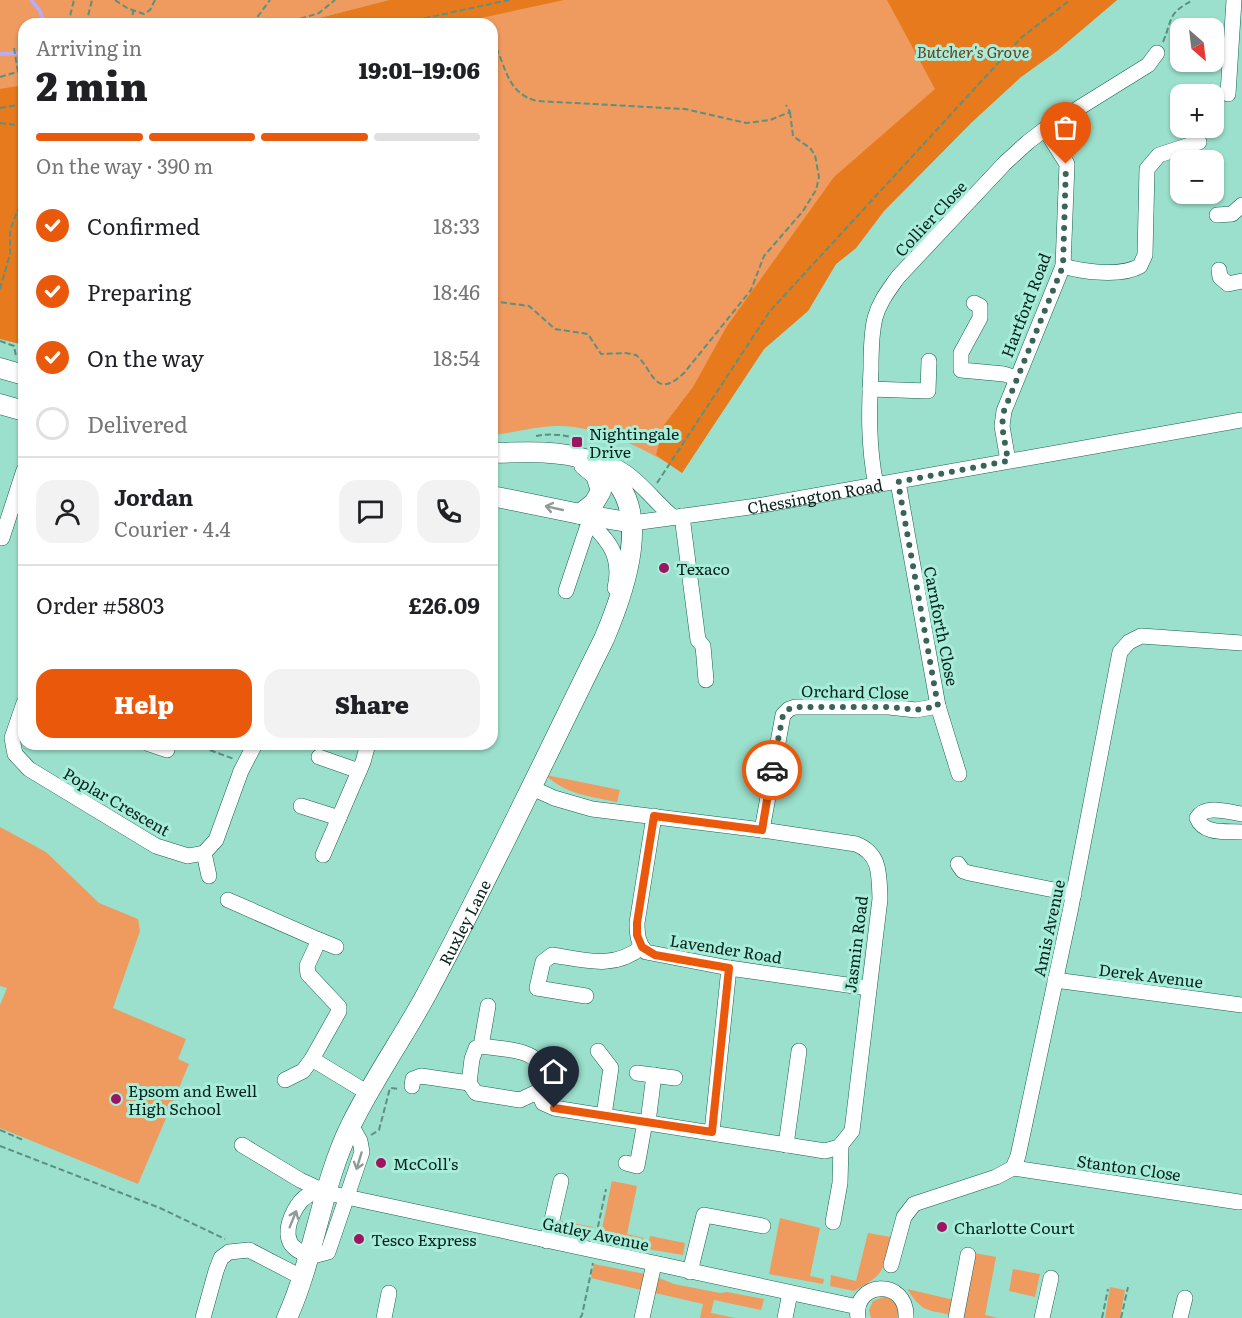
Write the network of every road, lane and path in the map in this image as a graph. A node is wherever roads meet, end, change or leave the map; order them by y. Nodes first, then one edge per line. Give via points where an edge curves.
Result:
1 (74, 0) edge
2 (92, 0) edge
3 (115, 0) edge
4 (155, 0) edge
5 (270, 0) edge
6 (334, 0) edge
7 (509, 0) edge
8 (1070, 0) edge
9 (1193, 0) edge
10 (1234, 0) edge
11 (134, 11) junction
12 (70, 18) edge
13 (88, 18) edge
14 (133, 18) edge
15 (256, 18) edge
16 (303, 18) edge
17 (426, 18) edge
18 (15, 50) dead end
19 (1156, 52) joint
20 (498, 53) edge
21 (18, 72) joint
22 (0, 77) edge
23 (1228, 94) dead end
24 (18, 105) edge
25 (786, 105) dead end
26 (0, 108) edge
27 (789, 112) junction
28 (0, 123) edge
29 (18, 125) edge
30 (1046, 129) junction
31 (1200, 142) dead end
32 (1242, 205) edge
33 (18, 210) edge
34 (1217, 215) dead end
35 (1063, 266) junction
36 (1219, 270) dead end
37 (1242, 281) edge
38 (0, 289) edge
39 (498, 302) edge
40 (975, 303) dead end
41 (0, 341) edge
42 (929, 361) dead end
43 (14, 368) edge
44 (1016, 378) junction
45 (870, 390) junction
46 (0, 404) edge
47 (18, 409) edge
48 (1242, 420) edge
49 (498, 453) edge
50 (566, 456) junction
51 (589, 460) junction
52 (1008, 461) junction
53 (898, 482) junction
54 (876, 485) junction
55 (654, 488) dead end
56 (18, 489) edge
57 (498, 501) edge
58 (677, 517) junction
59 (587, 518) junction
60 (633, 523) junction
61 (0, 537) edge
62 (566, 591) dead end
63 (616, 611) junction
64 (1242, 644) edge
65 (706, 680) dead end
66 (938, 706) junction
67 (18, 720) edge
68 (209, 750) edge
69 (252, 750) edge
70 (366, 750) edge
71 (319, 757) dead end
72 (245, 763) junction
73 (359, 771) junction
74 (959, 774) dead end
75 (530, 787) junction
76 (301, 806) dead end
77 (1242, 814) edge
78 (654, 816) junction
79 (339, 818) junction
80 (762, 830) junction
81 (1242, 832) edge
82 (204, 853) junction
83 (323, 855) dead end
84 (958, 864) dead end
85 (208, 876) dead end
86 (1074, 894) junction
87 (228, 900) dead end
88 (319, 940) junction
89 (336, 947) dead end
90 (642, 947) junction
91 (729, 968) junction
92 (1055, 980) junction
93 (868, 988) junction
94 (586, 996) dead end
95 (1242, 1005) edge
96 (488, 1006) dead end
97 (481, 1046) junction
98 (598, 1051) dead end
99 (799, 1051) dead end
100 (312, 1059) junction
101 (637, 1073) dead end
102 (654, 1075) junction
103 (675, 1078) dead end
104 (285, 1080) dead end
105 (469, 1083) junction
106 (412, 1086) joint
107 (539, 1091) junction
108 (368, 1093) junction
109 (604, 1115) junction
110 (646, 1122) junction
111 (0, 1131) edge
112 (712, 1132) junction
113 (356, 1133) junction
114 (23, 1140) dead end
115 (242, 1145) dead end
116 (786, 1145) junction
117 (841, 1145) junction
118 (0, 1146) edge
119 (626, 1163) dead end
120 (1013, 1168) junction
121 (561, 1181) dead end
122 (606, 1189) dead end
123 (328, 1193) junction
124 (347, 1198) junction
125 (1239, 1202) dead end
126 (833, 1222) dead end
127 (763, 1226) dead end
128 (547, 1241) junction
129 (249, 1250) junction
130 (593, 1251) junction
131 (969, 1255) dead end
132 (309, 1257) junction
133 (654, 1264) junction
134 (891, 1265) dead end
135 (690, 1272) junction
136 (303, 1278) junction
137 (1051, 1278) dead end
138 (1128, 1287) dead end
139 (1108, 1289) dead end
140 (389, 1293) dead end
141 (790, 1293) junction
142 (1185, 1298) dead end
143 (858, 1312) edge
144 (203, 1318) edge
145 (287, 1318) edge
146 (384, 1318) edge
147 (580, 1318) edge
148 (642, 1318) edge
149 (785, 1318) edge
150 (906, 1318) edge
151 (956, 1318) edge
152 (1042, 1318) edge
153 (1102, 1318) edge
154 (1121, 1318) edge
155 (1180, 1318) edge

1 - 12 path
2 - 13 path
3 - 11 path
4 - 11 path via 147,13
5 - 15 path
6 - 16 path via 319,13
7 - 17 path
8 - 55 path via 1023,37 770,311
9 - 19 path via 1171,16
10 - 23 street
11 - 14 path
18 - 21 path
19 - 30 street, Collier Close via 1148,65
20 - 27 path via 515,90 537,101 685,109 746,123 770,120
21 - 22 path
24 - 26 path
25 - 27 path
27 - 39 path via 793,136 814,155 819,177 816,190 764,256 751,290 673,382 655,380 636,355 601,354 588,334 555,329 529,306
28 - 29 path
30 - 35 street, Hartford Road via 1066,164
30 - 45 street, Collier Close via 1005,163 883,298 872,337
31 - 35 street via 1160,155 1147,170 1145,255 1140,267 1123,272 1081,271
32 - 34 street via 1232,214
33 - 38 path via 10,230 10,254
35 - 44 street, Hartford Road
36 - 37 street via 1228,284
40 - 44 street via 980,306 980,318 961,354 961,370
41 - 43 path via 14,346
42 - 45 street via 928,392
44 - 52 street, Hartford Road via 1002,426
45 - 54 street, Collier Close via 869,438
46 - 47 main road
48 - 52 street, Chessington Road
49 - 50 main road
50 - 51 main road
50 - 59 main road via 583,464 600,483 601,491
51 - 58 street via 609,463 636,480 657,504
51 - 60 main road via 621,487
52 - 53 street, Chessington Road
53 - 54 street, Chessington Road
53 - 66 street, Carnforth Close
54 - 58 street, Chessington Road
56 - 61 street
59 -> 57 main road, Chessington Road
58 - 60 street, Chessington Road
58 - 65 street via 698,640 703,646
59 - 60 main road, Chessington Road
59 - 62 street
59 - 63 street via 605,539 616,562 612,605
60 - 63 main road, Ruxley Lane
63 - 75 main road, Ruxley Lane
64 - 86 street, Amis Avenue via 1141,636 1124,646 1118,658
66 - 74 street, Carnforth Close
66 - 80 street, Orchard Close via 916,710 789,709 783,715
67 - 82 street, Poplar Crescent via 12,738 15,754 29,769 156,846 188,856
68 - 72 path
69 - 72 street
70 - 73 street
71 - 73 street
72 - 82 street via 216,840
73 - 79 street
75 - 78 street, Jasmin Road via 592,809
75 - 108 main road, Ruxley Lane via 425,997
76 - 79 street
77 - 81 street via 1206,810 1197,818 1206,830
78 - 80 street, Jasmin Road
78 - 90 street via 637,923
79 - 83 street
80 - 93 street, Jasmin Road via 856,844 871,853 879,877 880,898
82 - 85 street
84 - 86 street via 963,872
86 - 92 street, Amis Avenue
87 - 88 street
88 - 89 street
88 - 100 street via 307,966 308,974 339,1011
90 - 91 street, Lavender Road via 655,955
90 - 94 street via 612,962 552,956 543,962 537,988
91 - 93 street, Lavender Road
91 - 112 street
92 - 95 street, Derek Avenue
92 - 120 street, Amis Avenue
93 - 117 street, Jasmin Road via 852,1131
96 - 97 street
97 - 105 street via 474,1052
97 - 107 street via 529,1053 541,1070
98 - 109 street via 611,1068
99 - 116 street
100 - 104 street via 303,1071
100 - 108 street
101 - 102 street
102 - 103 street
102 - 110 street
105 - 106 street via 421,1076 413,1079
105 - 107 street via 476,1093 508,1099 526,1098
106 - 113 path via 404,1090 390,1088 379,1131
107 - 109 street via 543,1103 554,1108
108 - 113 main road, Ruxley Lane
109 - 110 street
110 - 112 street
110 - 119 street via 637,1166
111 - 114 path
112 - 116 street
113 - 123 main road, Ruxley Lane
113 -> 124 street via 362,1152
115 - 123 street, Gatley Avenue
116 - 117 street via 825,1151
117 - 126 street
118 - 129 path via 160,1208
120 - 125 street, Stanton Close
120 - 134 street via 914,1204 904,1217
121 - 128 street
122 - 130 path
123 - 124 street, Gatley Avenue
123 - 132 main road, Ruxley Lane
132 -> 123 street via 290,1241 291,1218 313,1193
124 - 128 street, Gatley Avenue
124 - 132 street via 328,1252
127 - 135 street via 704,1215
128 - 130 street, Gatley Avenue
129 - 136 street
129 - 144 street via 229,1251 221,1258
130 - 133 street, Gatley Avenue
130 - 147 path
131 - 151 street
132 - 136 main road, Ruxley Lane
133 - 135 street, Gatley Avenue
133 - 148 street
135 - 141 street, Gatley Avenue
136 - 145 main road, Ruxley Lane
137 - 152 street
138 - 154 path
139 - 153 path
140 - 146 street
141 - 143 street, Gatley Avenue
141 - 149 street
142 - 155 street
143 - 150 street, Gatley Avenue via 868,1292 887,1289 902,1298

